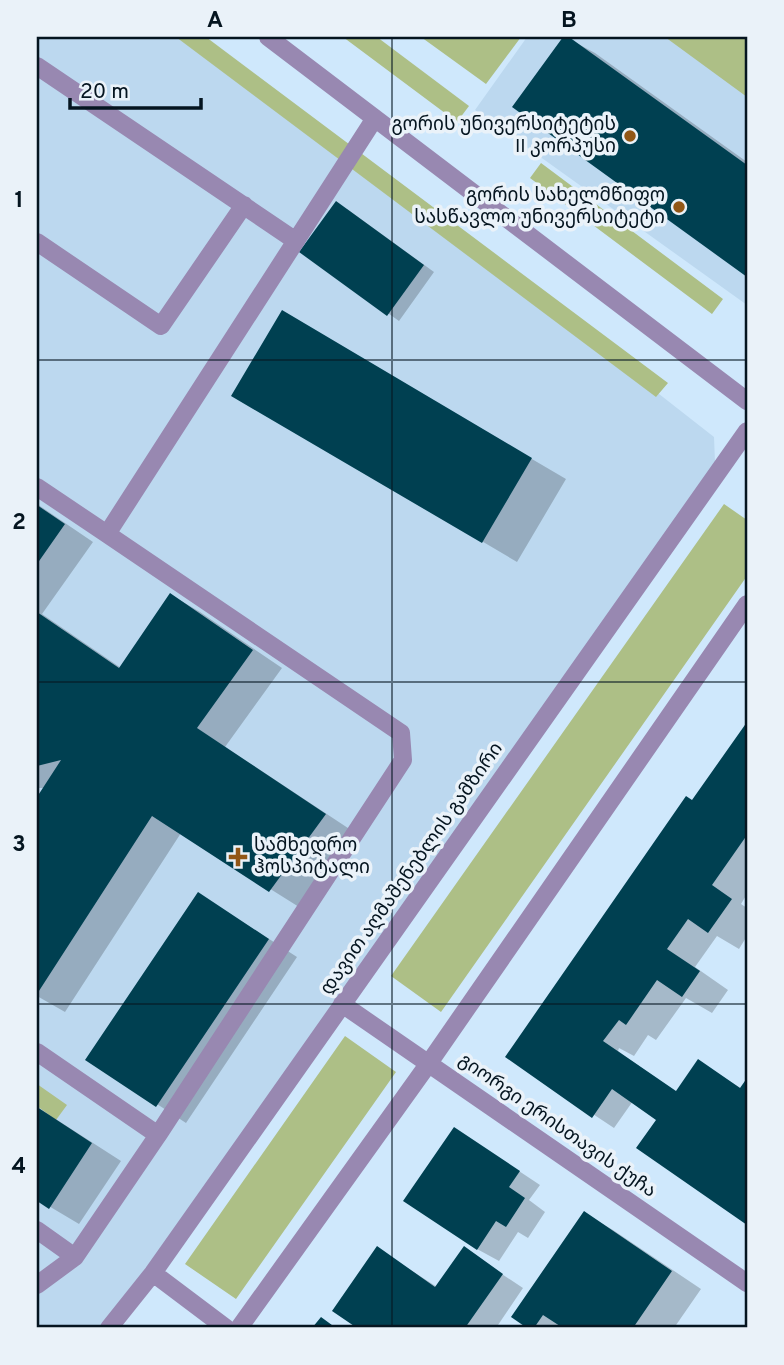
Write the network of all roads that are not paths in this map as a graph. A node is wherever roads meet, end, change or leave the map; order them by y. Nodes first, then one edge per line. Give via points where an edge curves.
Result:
1 (268, 37) edge
2 (37, 66) edge
3 (375, 118) junction
4 (244, 205) junction
5 (296, 241) junction
6 (37, 242) edge
7 (747, 401) edge
8 (747, 431) edge
9 (37, 487) edge
10 (107, 534) junction
11 (747, 604) edge
12 (342, 1004) junction
13 (37, 1052) edge
14 (429, 1063) junction
15 (158, 1135) junction
16 (37, 1230) edge
17 (75, 1257) junction
18 (153, 1273) junction
19 (747, 1283) edge
20 (37, 1285) edge
21 (109, 1328) edge
22 (226, 1328) edge
23 (239, 1328) edge

1 - 3 street
2 - 4 street
3 - 5 street
3 - 7 street
4 - 5 street
4 - 6 street via 161,326
5 - 10 street
8 - 12 street, დავით აღმაშენებლის გამზირი
9 - 10 street
10 - 15 street via 401,733 403,760
11 - 14 street
12 - 14 street, გიორგი ერისთავის ქუჩა
12 - 18 street, დავით აღმაშენებლის გამზირი
13 - 15 street
14 - 19 street, გიორგი ერისთავის ქუჩა
14 - 23 street
15 - 17 street
16 - 17 street
17 - 20 street
18 - 21 street, დავით აღმაშენებლის გამზირი
18 - 22 street

